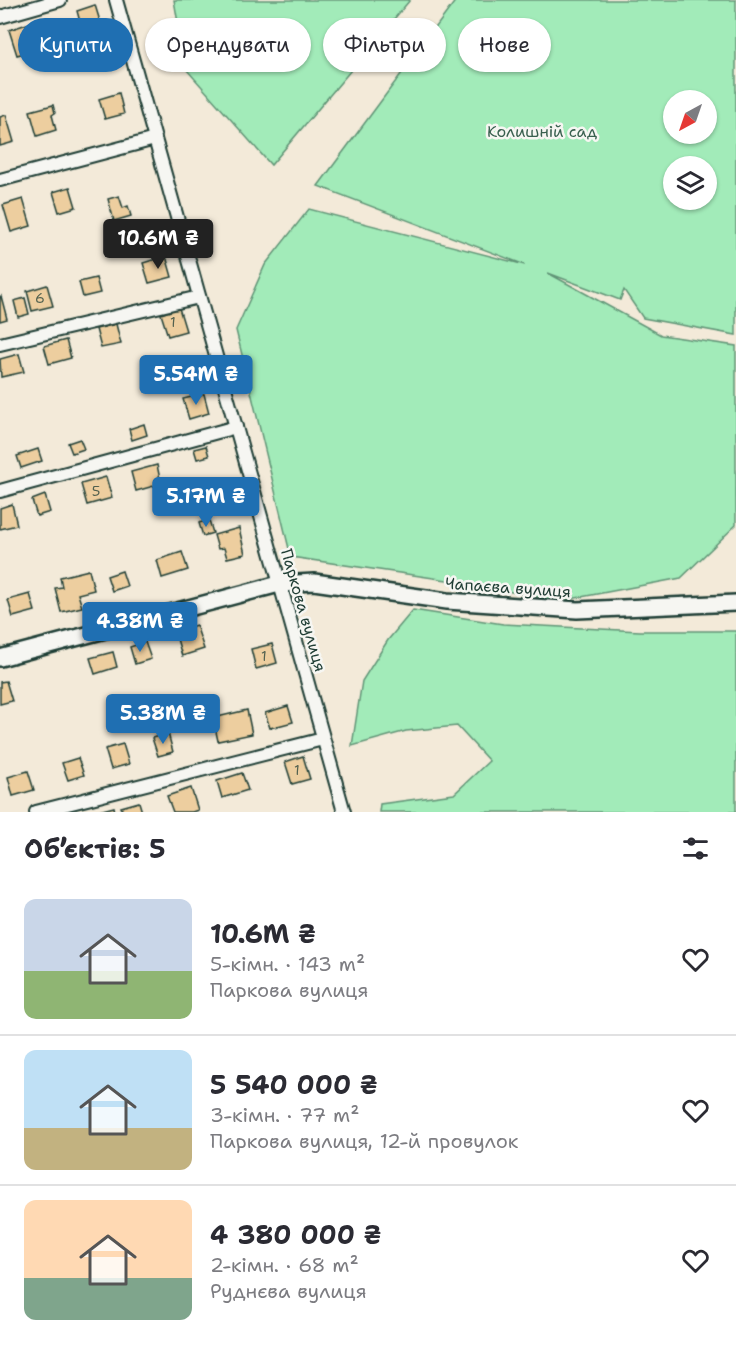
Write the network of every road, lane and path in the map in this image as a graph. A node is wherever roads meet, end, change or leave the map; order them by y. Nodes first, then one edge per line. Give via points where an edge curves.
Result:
1 (60, 0) edge
2 (116, 0) edge
3 (0, 17) edge
4 (155, 140) junction
5 (0, 180) edge
6 (199, 297) junction
7 (0, 344) edge
8 (236, 427) junction
9 (0, 491) edge
10 (279, 584) junction
11 (736, 603) edge
12 (0, 658) edge
13 (323, 739) junction
14 (36, 812) edge
15 (344, 812) edge

1 - 3 street
2 - 4 street, Паркова вулиця
4 - 5 street
4 - 6 street, Паркова вулиця
6 - 7 street
6 - 8 street, Паркова вулиця
8 - 9 street
8 - 10 street, Паркова вулиця
10 - 11 street, Чапаєва вулиця via 314,582 447,601 576,610
10 - 12 street, Чапаєва вулиця
10 - 13 street, Паркова вулиця
13 - 14 street
13 - 15 street, Паркова вулиця

